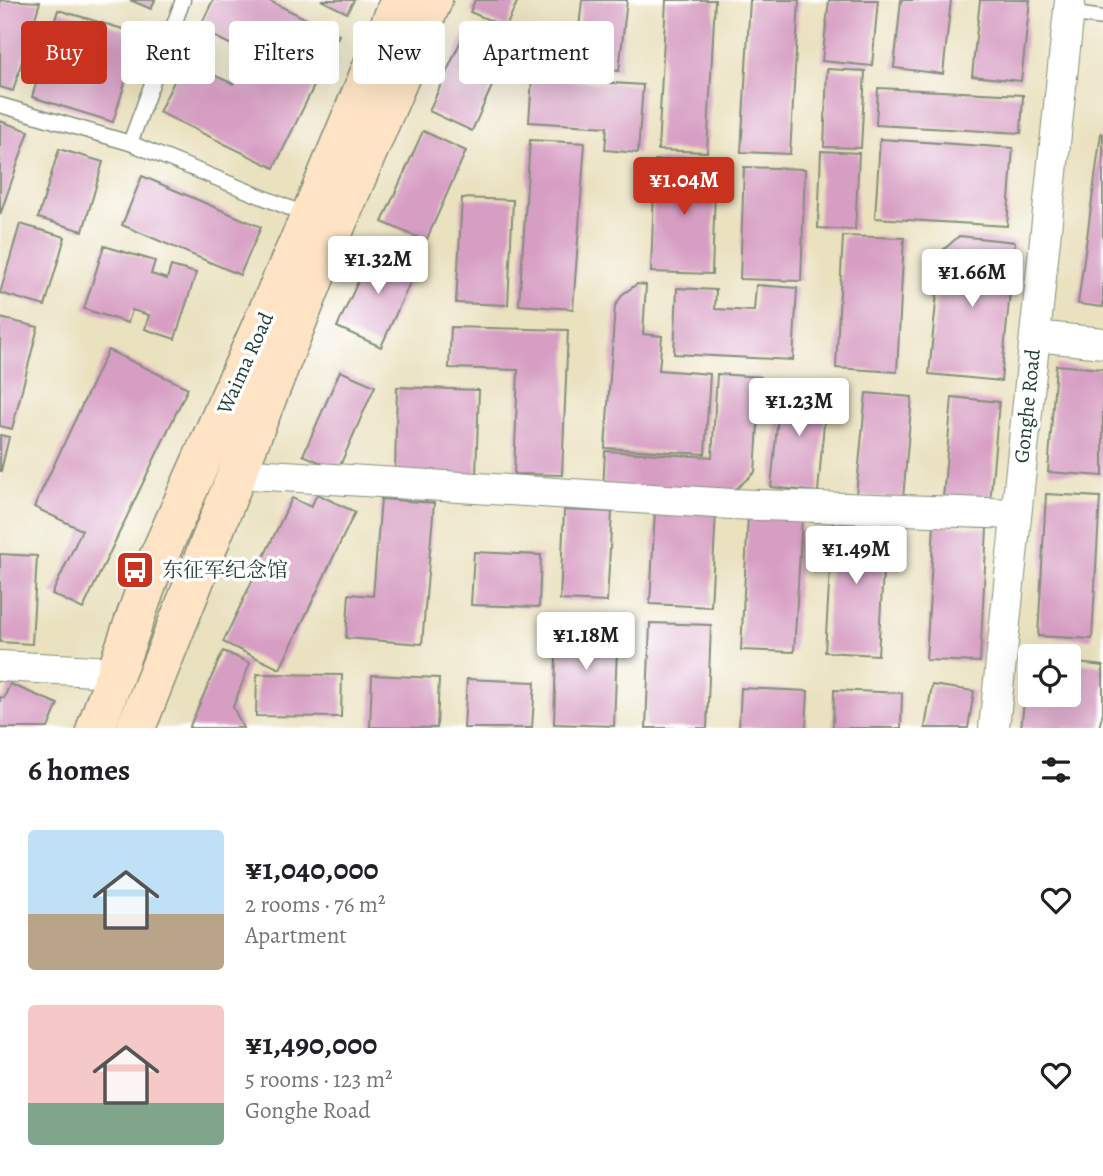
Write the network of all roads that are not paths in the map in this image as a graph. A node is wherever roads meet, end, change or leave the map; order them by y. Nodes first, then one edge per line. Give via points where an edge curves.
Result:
1 (183, 0) edge
2 (400, 0) edge
3 (433, 0) edge
4 (1069, 7) edge
5 (1103, 18) edge
6 (0, 105) edge
7 (130, 144) junction
8 (310, 216) junction
9 (1035, 336) junction
10 (1103, 343) edge
11 (236, 473) junction
12 (1016, 514) junction
13 (0, 666) edge
14 (114, 672) junction
15 (96, 728) edge
16 (136, 728) edge
17 (994, 728) edge

1 - 7 lane
2 - 8 street, Waima Road
3 - 11 street, Waima Road
4 - 5 lane
4 - 9 street, Gonghe Road
6 - 7 lane
7 - 8 lane
8 - 14 street, Waima Road via 150,576
9 - 10 street
9 - 12 street, Gonghe Road
11 - 12 street via 732,504
11 - 16 street, Waima Road
12 - 17 street, Gonghe Road
13 - 14 street
14 - 15 street, Waima Road

